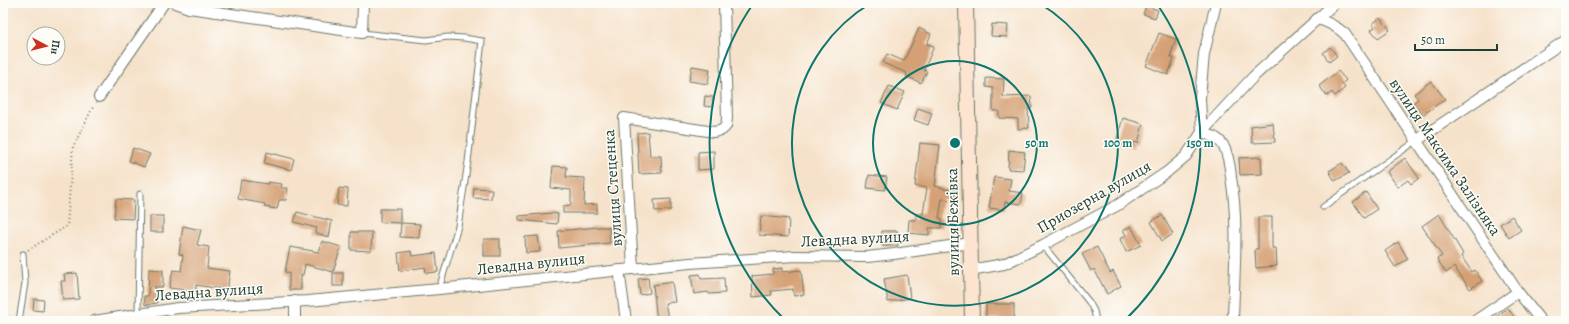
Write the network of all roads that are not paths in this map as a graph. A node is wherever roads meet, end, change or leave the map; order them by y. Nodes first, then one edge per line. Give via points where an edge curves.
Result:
1 (164, 3) edge
2 (175, 3) edge
3 (363, 3) edge
4 (724, 3) edge
5 (966, 3) edge
6 (1216, 3) edge
7 (1335, 3) edge
8 (1317, 19) junction
9 (362, 33) junction
10 (1566, 40) edge
11 (98, 97) road end
12 (1202, 132) junction
13 (1416, 141) junction
14 (140, 194) dead end
15 (1323, 207) dead end
16 (971, 243) junction
17 (1043, 245) junction
18 (23, 254) road end
19 (633, 268) junction
20 (619, 270) junction
21 (970, 270) junction
22 (439, 289) junction
23 (1518, 292) junction
24 (295, 301) junction
25 (138, 314) junction
26 (109, 320) edge
27 (19, 321) edge
28 (94, 321) edge
29 (295, 321) edge
30 (626, 321) edge
31 (970, 321) edge
32 (1096, 321) edge
33 (1233, 321) edge
34 (1475, 321) edge
35 (1541, 321) edge

1 - 11 street
2 - 9 street via 189,8
3 - 9 street
4 - 19 street, вулиця Стеценка via 726,126 714,132 624,118
5 - 16 main road, вулиця Бежівка
6 - 12 street via 1204,54 1200,98
7 - 8 street, Приозерна вулиця
8 - 12 street, Приозерна вулиця via 1253,77
8 - 13 street, вулиця Максима Залізняка via 1336,26 1344,34
9 - 22 lane via 426,40 464,38 482,41 458,226
10 - 13 street
12 - 17 street, Приозерна вулиця via 1186,156 1167,172 1118,205
12 - 33 street via 1215,137 1222,144 1229,162 1236,228
13 - 15 lane
13 - 23 street, вулиця Максима Залізняка
14 - 25 lane
16 - 19 street, Левадна вулиця via 867,257 750,258
16 - 21 main road, вулиця Бежівка
17 - 21 street, Приозерна вулиця via 1004,264
17 - 32 lane via 1089,302
18 - 27 lane via 24,283
19 - 20 street, Левадна вулиця
20 - 22 street, Левадна вулиця
20 - 30 street
21 - 31 main road, вулиця Бежівка
22 - 24 street, Левадна вулиця
23 - 34 street
23 - 35 street, вулиця Максима Залізняка
24 - 25 street, Левадна вулиця via 178,308
24 - 29 street
25 - 26 street, Левадна вулиця
26 - 28 street, Левадна вулиця

